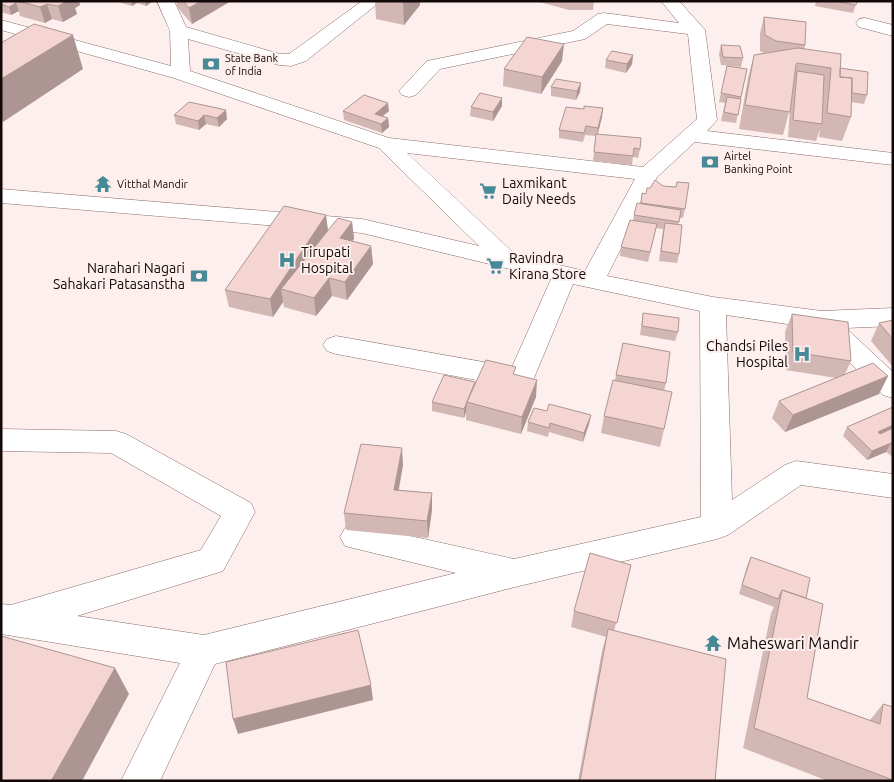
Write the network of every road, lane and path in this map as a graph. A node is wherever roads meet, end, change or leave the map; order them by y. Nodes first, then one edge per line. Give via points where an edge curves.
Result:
1 (165, 1) edge
2 (373, 1) edge
3 (669, 1) edge
4 (865, 23) dead end
5 (1, 24) edge
6 (696, 30) junction
7 (179, 31) junction
8 (893, 31) edge
9 (181, 74) junction
10 (408, 92) dead end
11 (690, 135) junction
12 (386, 144) junction
13 (893, 159) edge
14 (648, 174) junction
15 (1, 196) edge
16 (508, 261) junction
17 (565, 275) junction
18 (592, 281) junction
19 (713, 305) junction
20 (893, 317) edge
21 (822, 320) junction
22 (336, 345) dead end
23 (893, 388) edge
24 (1, 440) edge
25 (893, 486) edge
26 (717, 526) junction
27 (356, 537) dead end
28 (515, 573) junction
29 (4, 620) edge
30 (204, 652) junction
31 (140, 781) edge

1 - 7 street
2 - 7 street via 291,60
3 - 6 street
4 - 8 street
5 - 9 street
6 - 10 street via 604,18 578,35 434,65
6 - 11 street via 707,120
7 - 9 street
9 - 12 street
11 - 13 street
11 - 14 street
12 - 14 street
12 - 16 street
14 - 18 street
15 - 16 street via 362,226
16 - 17 street
17 - 18 street
17 - 22 street via 520,378
18 - 19 street
19 - 21 street
19 - 26 street
20 - 21 street
21 - 23 street
24 - 29 street via 116,442 240,512 212,561
25 - 26 street via 796,473
26 - 28 street
27 - 28 street
28 - 30 street
29 - 30 street
30 - 31 street

